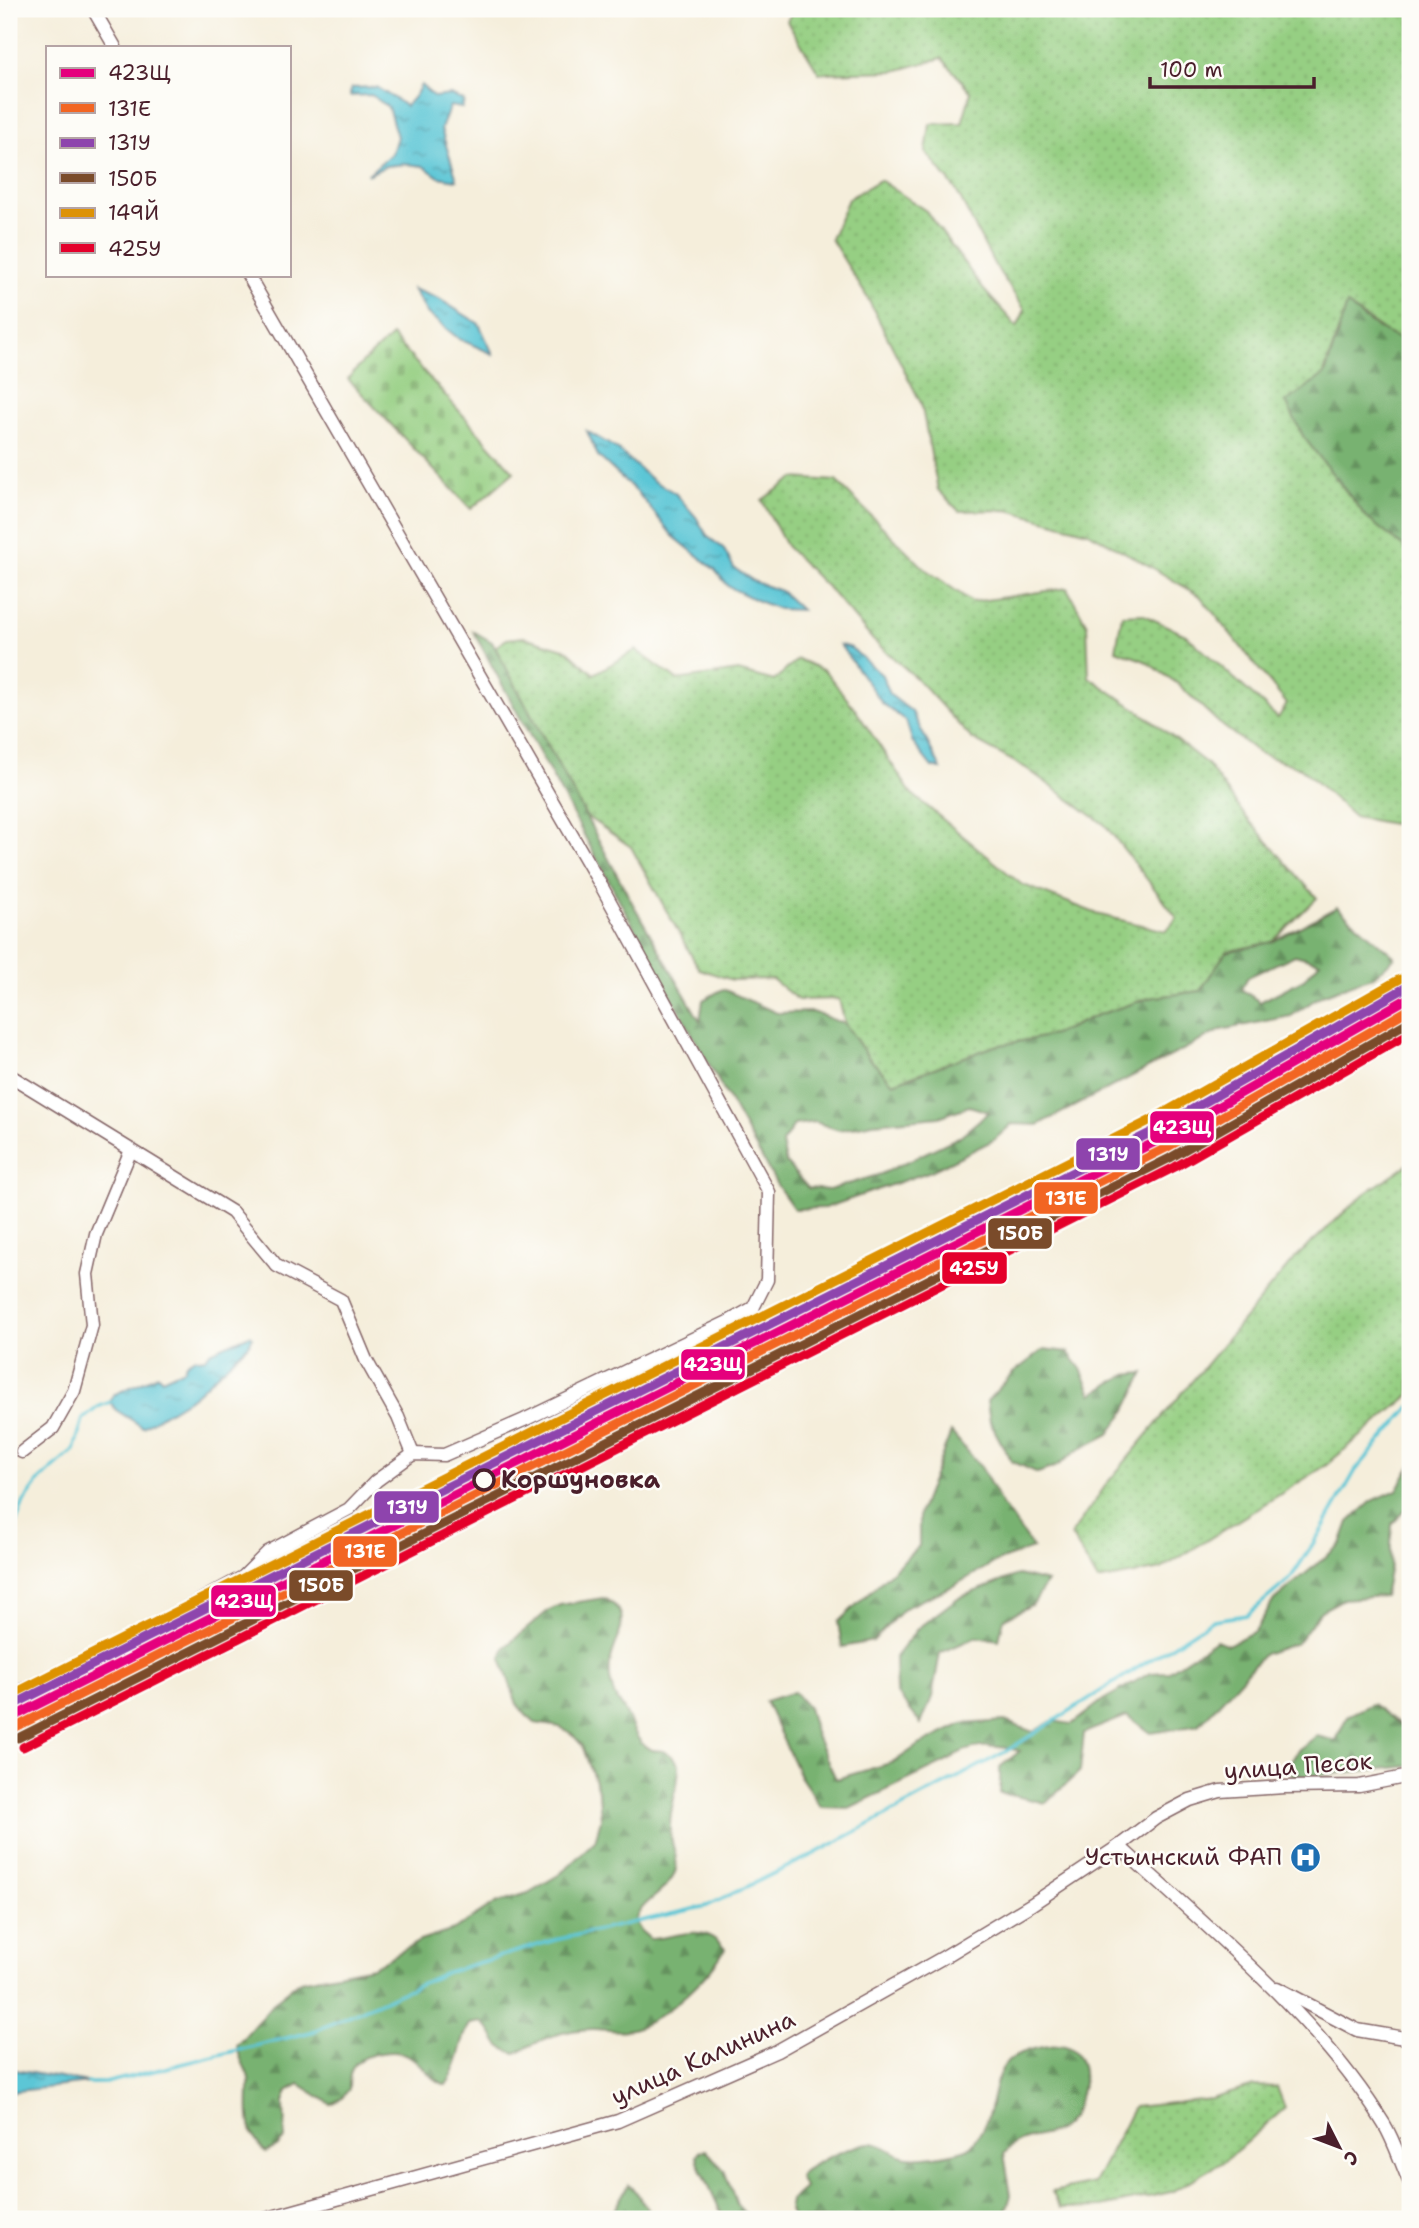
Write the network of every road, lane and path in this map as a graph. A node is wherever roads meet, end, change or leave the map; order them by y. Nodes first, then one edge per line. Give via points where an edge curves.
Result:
1 (93, 9) edge
2 (114, 46) edge
3 (249, 276) edge
4 (9, 1075) edge
5 (131, 1150) junction
6 (22, 1452) dead end
7 (413, 1454) junction
8 (9, 1695) edge
9 (1410, 1776) edge
10 (1119, 1846) junction
11 (1268, 1983) junction
12 (1410, 2039) edge
13 (1410, 2183) edge
14 (265, 2219) edge

1 - 2 street
3 - 7 street via 603,889 769,1192 767,1280 753,1308 444,1455
4 - 5 street
5 - 6 street via 96,1234 88,1274 92,1325 74,1391 53,1428
5 - 7 street via 232,1212 277,1266 341,1300
7 - 8 street via 376,1481 349,1509 268,1552 243,1577 67,1672
9 - 10 street, улица Песок via 1359,1786 1220,1791 1167,1812
10 - 11 street
10 - 14 street, улица Калинина via 955,1951 777,2051 630,2116
11 - 12 street via 1357,2030
11 - 13 street via 1346,2070 1385,2126

